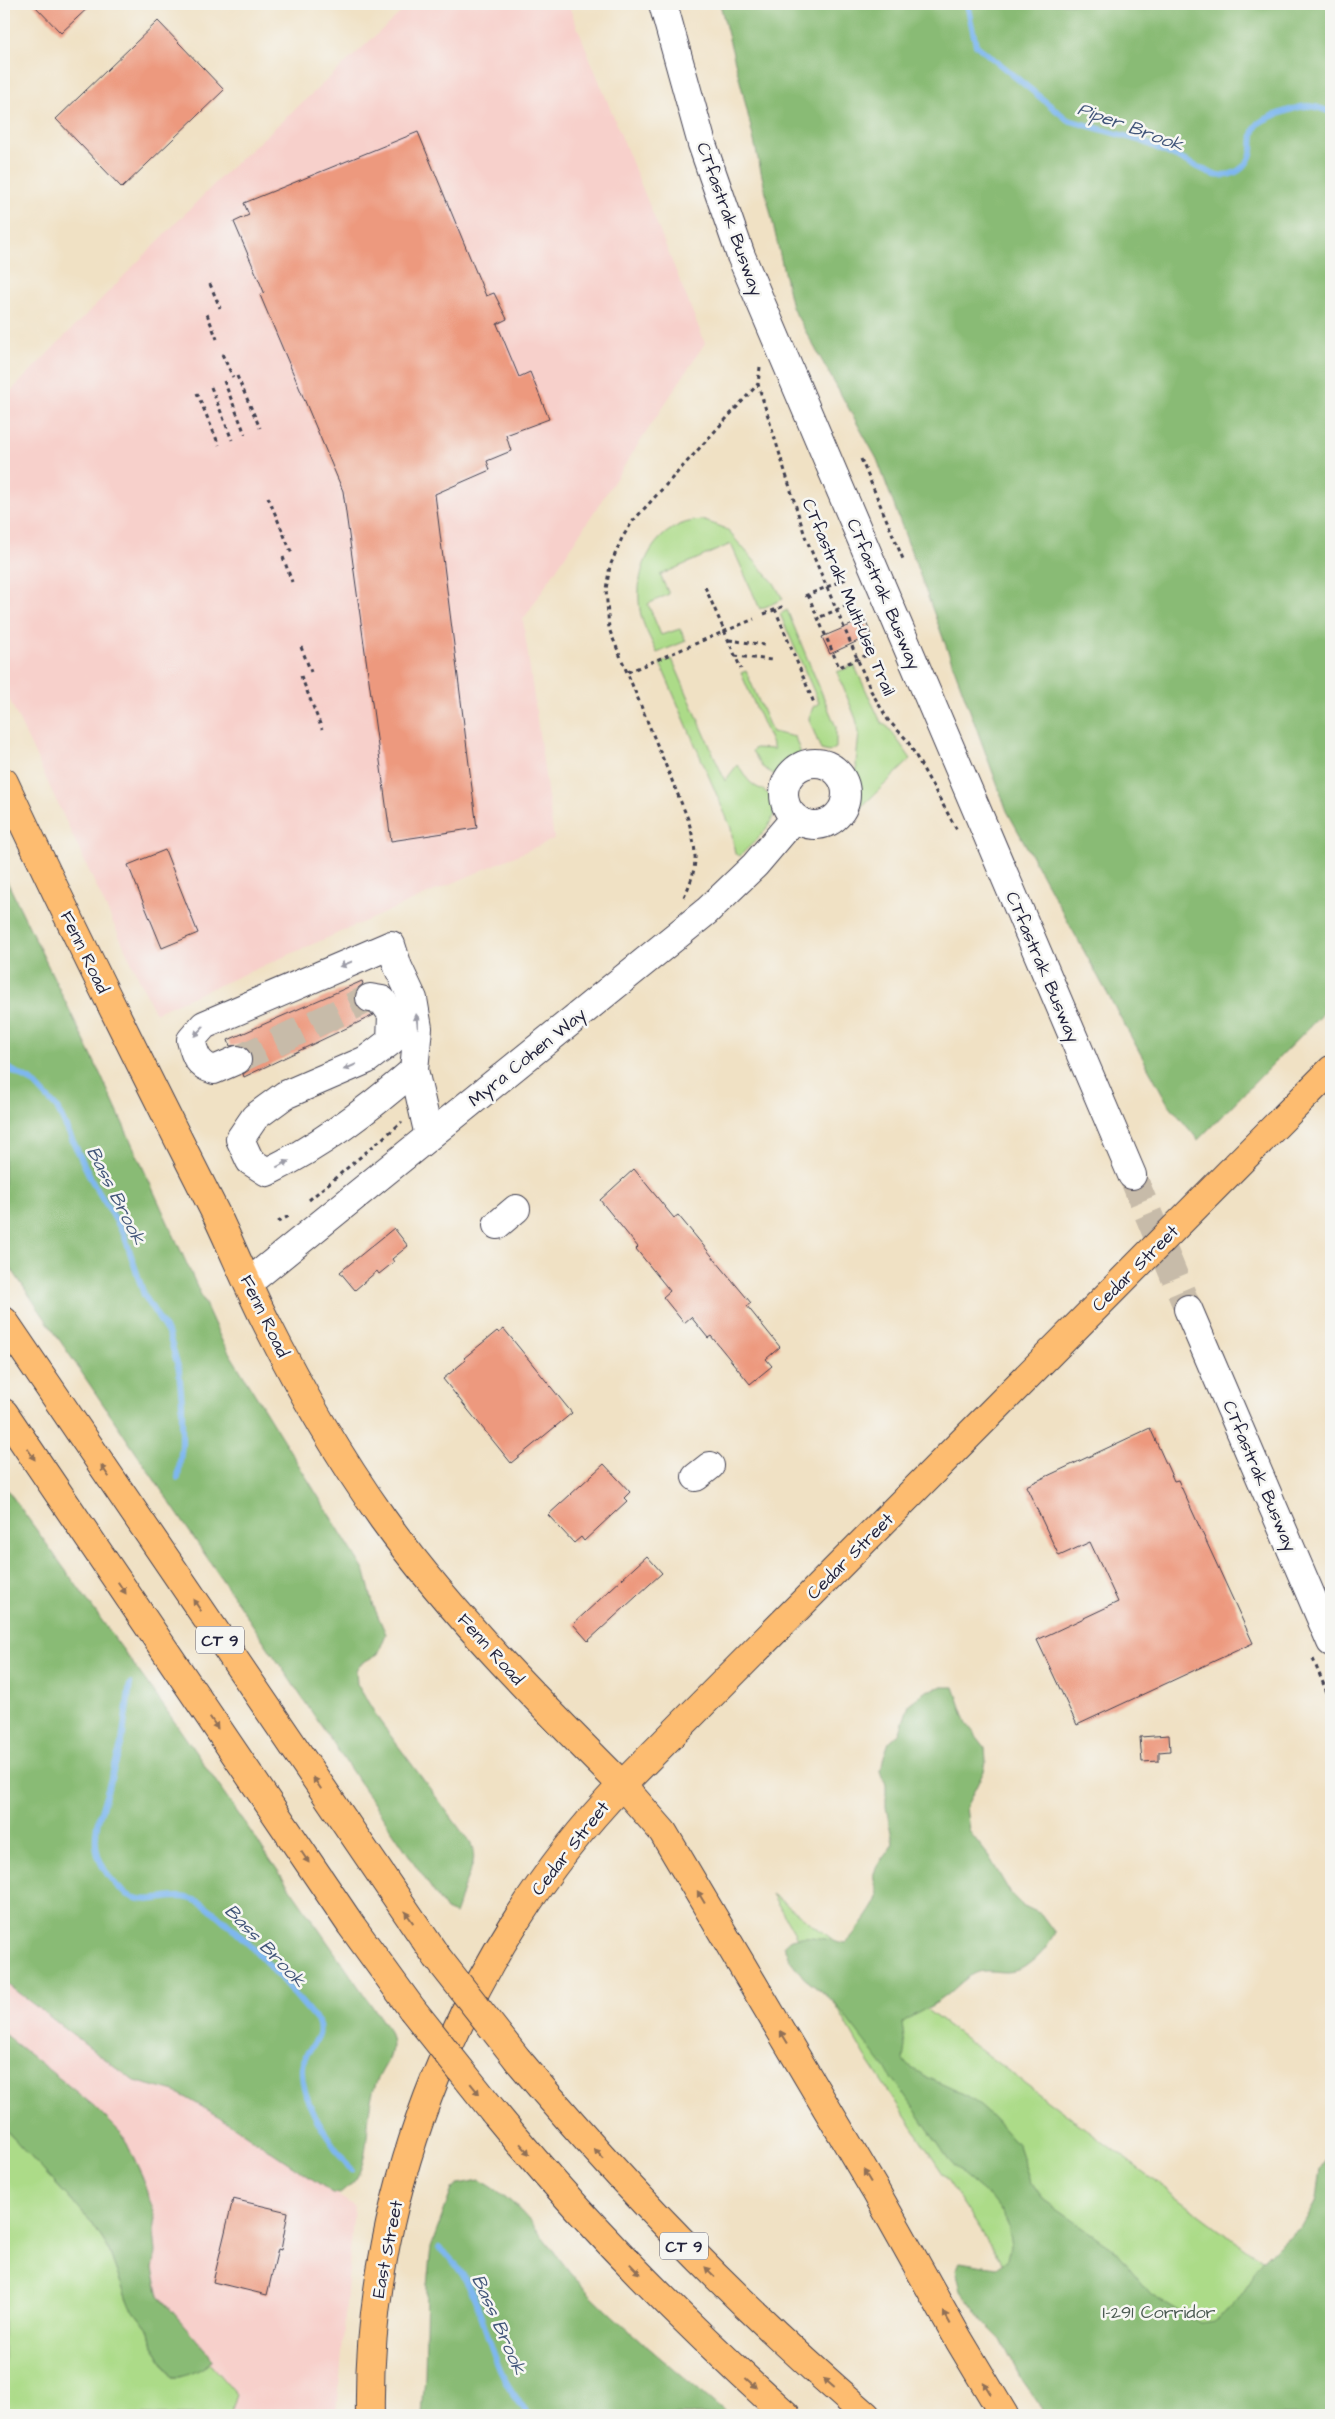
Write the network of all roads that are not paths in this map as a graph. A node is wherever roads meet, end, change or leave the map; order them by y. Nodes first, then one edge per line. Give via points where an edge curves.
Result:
1 (663, 4) edge
2 (4, 782) edge
3 (795, 818) dead end
4 (370, 998) dead end
5 (237, 1060) tunnel mouth
6 (414, 1070) junction
7 (1331, 1070) edge
8 (429, 1136) junction
9 (1132, 1175) tunnel mouth
10 (248, 1283) junction
11 (1188, 1309) tunnel mouth
12 (4, 1322) edge
13 (4, 1413) edge
14 (1331, 1642) edge
15 (622, 1785) junction
16 (432, 2089) joint
17 (370, 2415) edge
18 (786, 2415) edge
19 (866, 2415) edge
20 (1004, 2415) edge

1 - 9 street, CTfastrak Busway via 702,144 741,256
2 - 10 main road, Fenn Road
3 - 8 street, Myra Cohen Way via 755,865 707,911
4 -> 6 street via 382,1000 392,1014 391,1041 366,1060 285,1095 255,1116 240,1139 250,1161 267,1172 289,1161 338,1131
6 -> 5 street via 418,1028 413,999 391,945 204,1025 191,1040 194,1057 204,1067 214,1070
6 - 8 street
7 - 15 main road, Cedar Street
8 - 10 street, Myra Cohen Way
10 - 15 main road, Fenn Road via 277,1344 333,1443 396,1536 437,1589 498,1657
11 - 14 street, CTfastrak Busway
19 -> 12 main road, CT 9, bridge via 763,2323 675,2237 589,2144 518,2060 437,1957
13 -> 18 main road, CT 9, bridge via 351,1925 412,2009 555,2184 639,2274
15 - 16 main road, Cedar Street via 575,1838 521,1912 478,1986
20 -> 15 main road, Fenn Road via 875,2190 662,1832
16 - 17 main road, East Street via 402,2174 387,2236 374,2318

